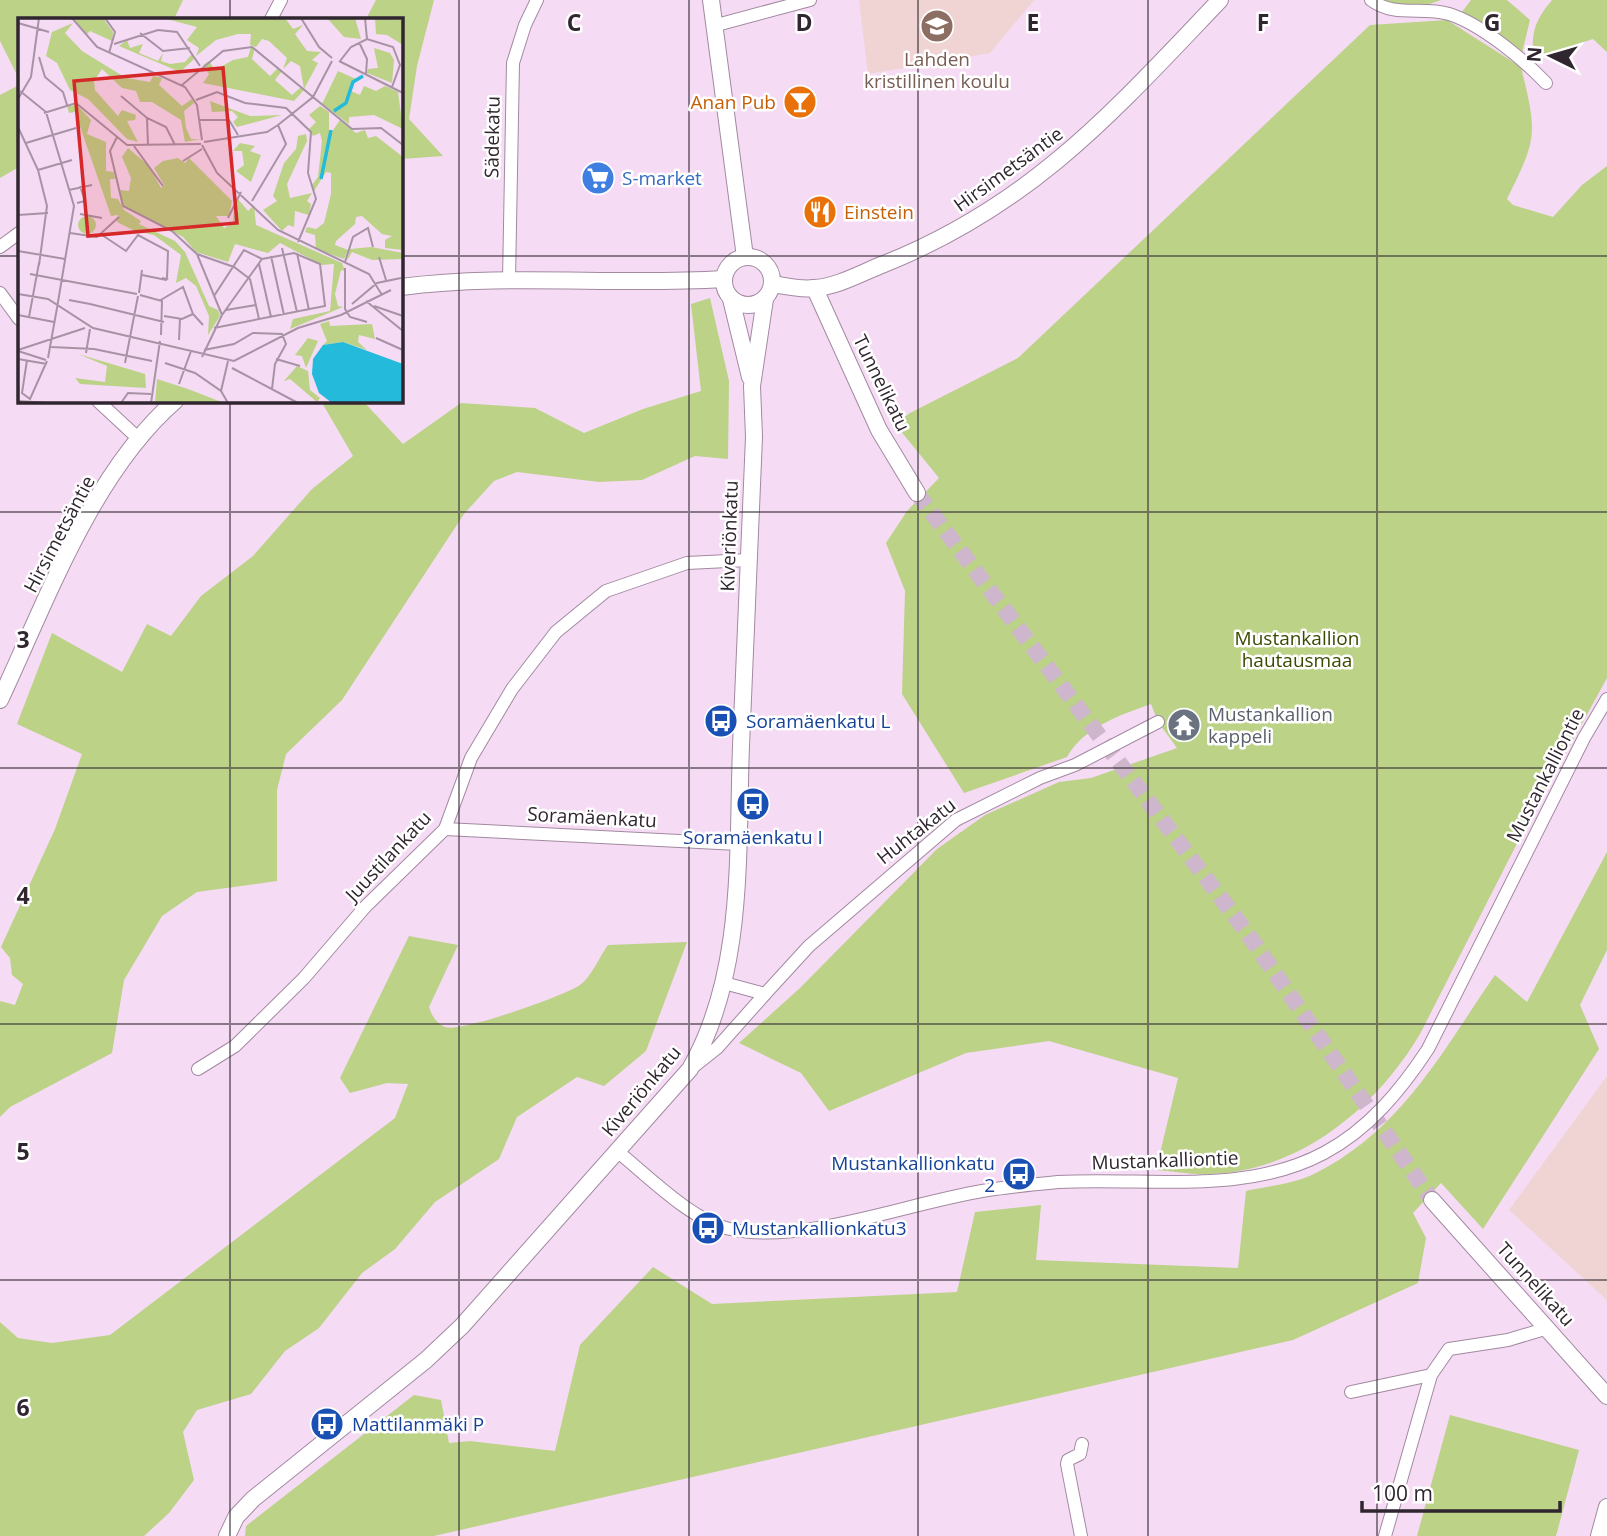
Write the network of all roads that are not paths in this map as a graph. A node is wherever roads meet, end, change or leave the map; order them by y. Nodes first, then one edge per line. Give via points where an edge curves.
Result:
1 (281, 0) edge
2 (537, 0) edge
3 (711, 0) edge
4 (810, 0) edge
5 (1220, 0) edge
6 (1371, 0) edge
7 (272, 18) edge
8 (713, 26) junction
9 (1546, 83) dead end
10 (18, 234) edge
11 (0, 247) edge
12 (745, 257) junction
13 (723, 279) junction
14 (509, 280) junction
15 (402, 287) edge
16 (815, 289) junction
17 (768, 292) junction
18 (0, 293) edge
19 (731, 299) junction
20 (18, 318) edge
21 (752, 386) junction
22 (99, 402) edge
23 (174, 402) edge
24 (140, 440) junction
25 (917, 493) tunnel mouth
26 (748, 560) junction
27 (1607, 699) edge
28 (0, 700) edge
29 (1158, 722) dead end
30 (445, 829) junction
31 (737, 844) junction
32 (724, 983) junction
33 (765, 994) junction
34 (198, 1069) dead end
35 (690, 1069) junction
36 (617, 1151) junction
37 (1432, 1200) tunnel mouth
38 (1548, 1328) junction
39 (1431, 1375) junction
40 (1605, 1389) edge
41 (1351, 1392) dead end
42 (1083, 1444) dead end
43 (1607, 1507) edge
44 (227, 1536) edge
45 (1081, 1536) edge
46 (1385, 1536) edge
47 (1599, 1536) edge

1 - 7 street
2 - 14 street, Sädekatu via 513,63
3 - 8 street
4 - 8 street
5 - 16 street, Hirsimetsäntie via 1069,153 991,212 932,245
6 - 9 street via 1388,10 1437,12 1462,20 1525,61
8 - 12 street
10 - 11 street
12 - 13 street via 730,264
12 - 17 street via 765,264
13 - 14 street via 656,284
13 - 19 street
14 - 15 street
16 - 17 street, Hirsimetsäntie
16 - 25 street, Tunnelikatu via 879,430
17 - 19 street via 750,306
17 - 21 street, Kiveriönkatu
18 - 20 street
19 - 21 street, Kiveriönkatu
21 - 26 street, Kiveriönkatu
22 - 24 street
23 - 24 street, Hirsimetsäntie
24 - 28 street, Hirsimetsäntie via 100,495
26 - 30 street, Juustilankatu via 687,564 606,591 556,632 512,689 471,758
26 - 31 street, Kiveriönkatu
27 - 36 street, Mustankalliontie via 1428,1049 1401,1090 1325,1153 1276,1171 1221,1181 1059,1182 1010,1187 791,1232 755,1233 702,1218
29 - 33 street, Huhtakatu via 956,820 809,946
30 - 31 street, Soramäenkatu
30 - 34 street, Juustilankatu via 235,1046
31 - 32 street, Kiveriönkatu
32 - 33 street
32 - 35 street, Kiveriönkatu via 717,1012
33 - 35 street, Huhtakatu via 717,1048
35 - 36 street, Kiveriönkatu
36 - 44 street, Kiveriönkatu via 462,1326 253,1499 236,1517
37 - 38 street, Tunnelikatu
38 - 39 street via 1450,1349
38 - 40 street, Tunnelikatu
39 - 41 street
39 - 46 street
42 - 45 street via 1080,1454 1067,1464
43 - 47 street

